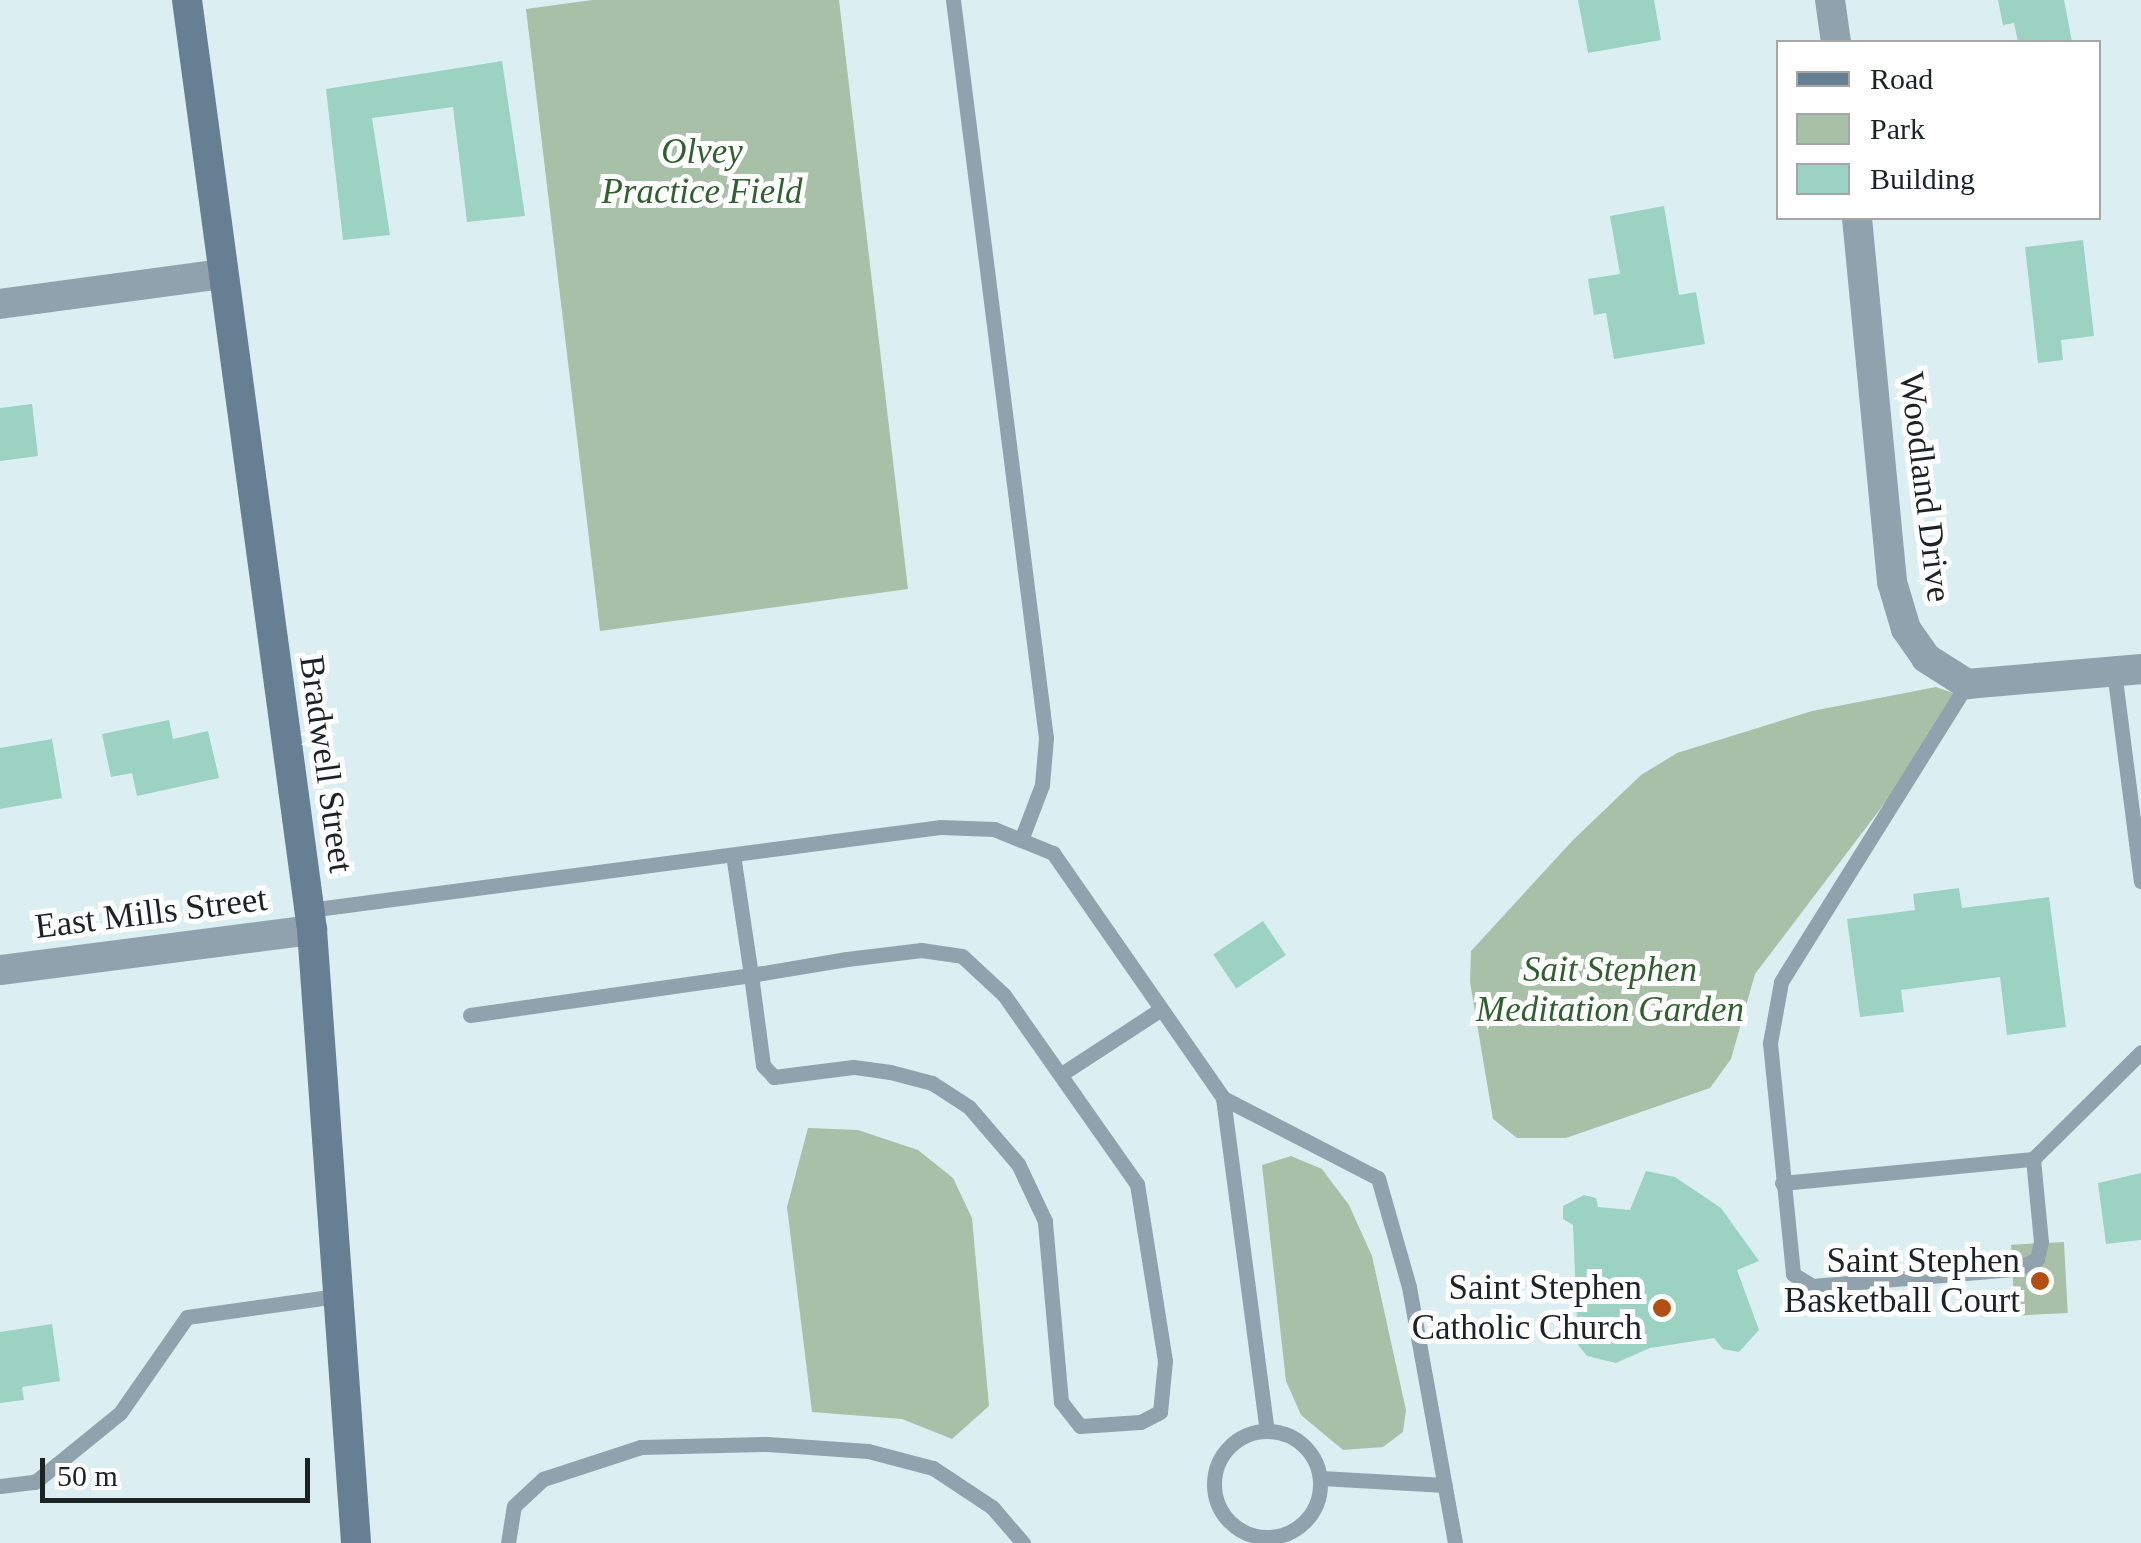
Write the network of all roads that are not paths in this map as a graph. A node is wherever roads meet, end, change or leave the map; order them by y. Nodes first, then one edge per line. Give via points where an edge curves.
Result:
1 (188, 0) edge
2 (954, 0) edge
3 (1830, 0) edge
4 (1836, 40) edge
5 (1857, 220) edge
6 (222, 274) junction
7 (0, 304) edge
8 (2128, 670) edge
9 (1967, 684) junction
10 (1021, 840) junction
11 (734, 854) junction
12 (2141, 881) edge
13 (310, 920) junction
14 (0, 970) edge
15 (750, 974) junction
16 (1161, 1009) junction
17 (470, 1015) dead end
18 (2141, 1052) edge
19 (1063, 1073) junction
20 (1223, 1098) junction
21 (2033, 1159) junction
22 (1782, 1183) junction
23 (337, 1296) junction
24 (1267, 1430) junction
25 (1321, 1478) junction
26 (1445, 1484) junction
27 (0, 1486) edge
28 (356, 1543) edge
29 (508, 1543) edge
30 (1022, 1543) edge
31 (1455, 1543) edge

1 - 6 street, Bradwell Street
2 - 10 lane via 1046,738 1042,785
3 - 4 street
5 - 9 street, Woodland Drive via 1892,582 1906,629 1926,658
6 - 7 street
6 - 13 street, Bradwell Street
8 - 9 street
8 - 12 lane
9 - 22 lane via 1780,982 1770,1043
10 - 11 lane via 994,829 940,827
10 - 16 lane via 1053,853
11 - 13 lane
11 - 15 lane
13 - 14 street, East Mills Street
13 - 23 street, Bradwell Street
15 - 17 lane
15 - 19 lane via 921,950 962,956 1004,995
15 - 19 lane via 763,1065 774,1076 853,1067 890,1072 932,1083 994,1133 1045,1221 1062,1402 1080,1426 1140,1422 1160,1412 1164,1392 1144,1210 1137,1184
16 - 19 lane
16 - 20 lane
18 - 21 lane
20 - 24 lane
20 - 26 lane via 1378,1178 1408,1287
21 - 22 lane
21 - 22 lane via 2041,1242 2037,1259 2016,1268 1812,1286 1793,1274
23 - 27 lane via 187,1317 120,1413 35,1482
23 - 28 street, Bradwell Street
24 - 25 lane via 1292,1436 1312,1453
24 - 25 lane via 1238,1438 1219,1460 1213,1488 1232,1526 1272,1538 1292,1532 1319,1500
25 - 26 lane
26 - 31 lane
29 - 30 lane via 514,1506 543,1479 641,1447 767,1444 868,1451 933,1468 992,1507

